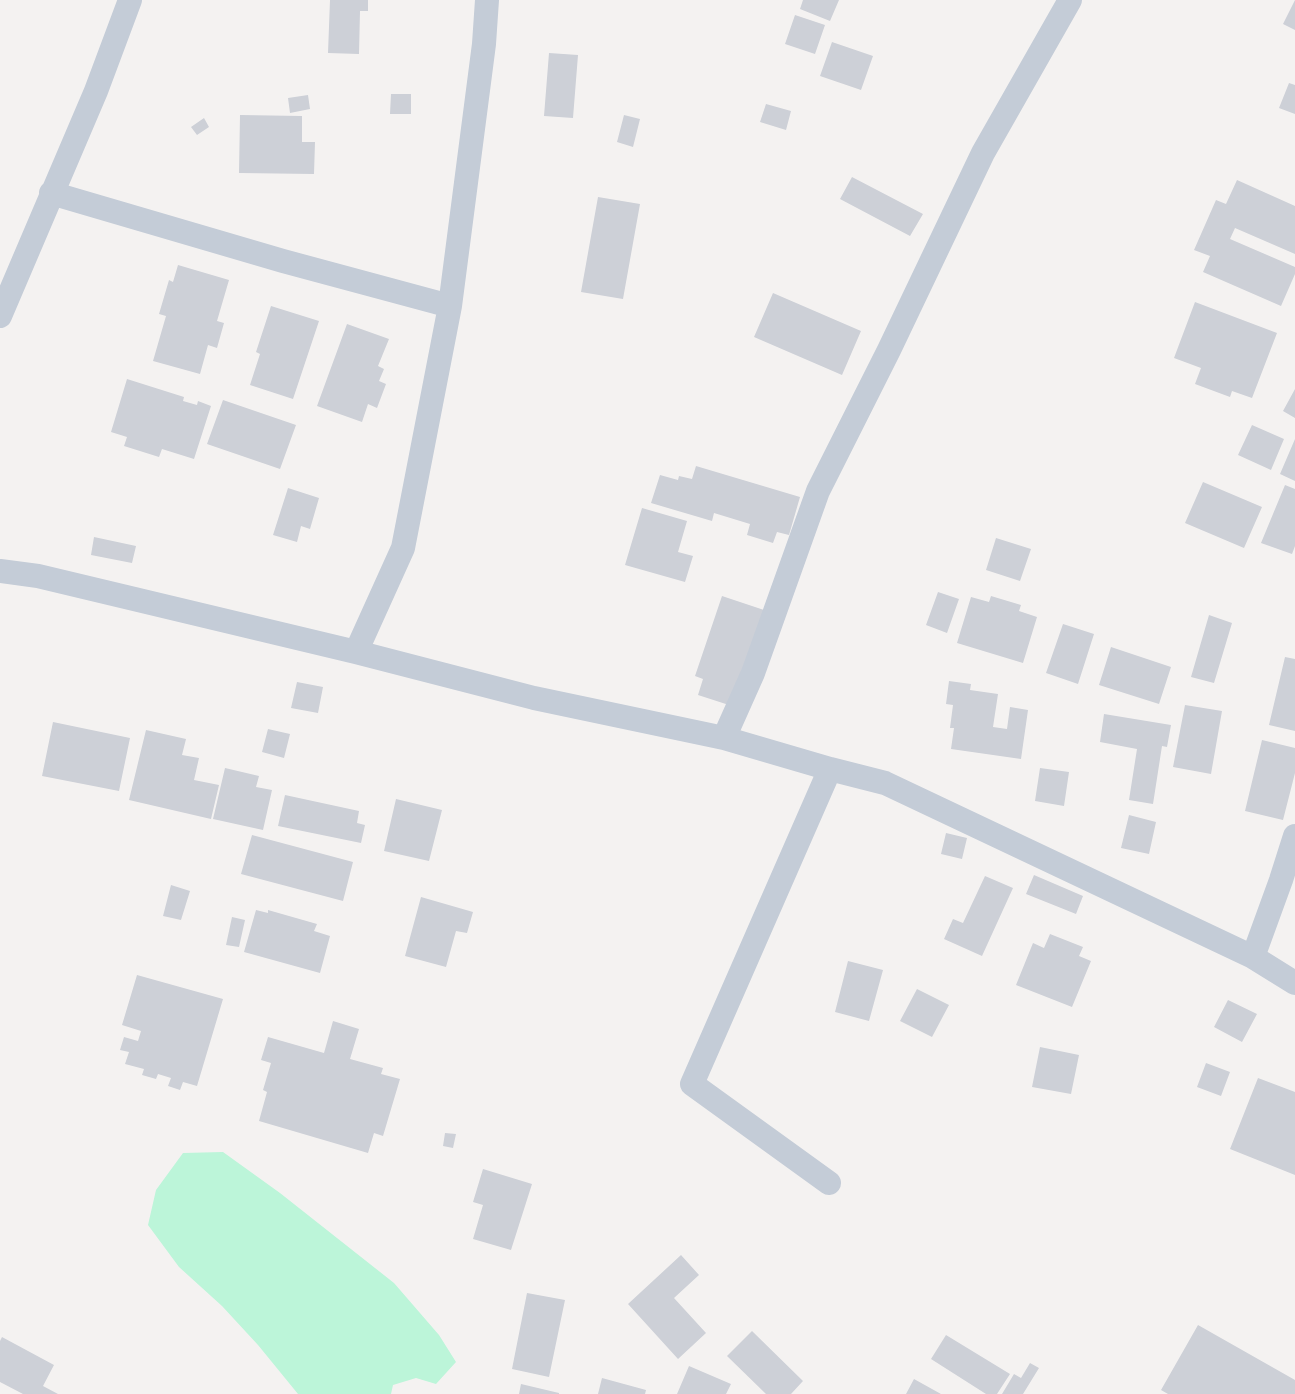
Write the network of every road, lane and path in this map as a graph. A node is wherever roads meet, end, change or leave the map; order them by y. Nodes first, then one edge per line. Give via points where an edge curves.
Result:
1 (130, 0) edge
2 (487, 0) edge
3 (1070, 0) edge
4 (52, 193) junction
5 (450, 306) junction
6 (0, 316) edge
7 (0, 571) edge
8 (356, 652) junction
9 (724, 738) junction
10 (830, 769) junction
11 (1295, 836) edge
12 (1253, 956) junction
13 (1295, 983) edge
14 (829, 1183) dead end

1 - 4 street via 96,91
2 - 5 street
3 - 9 street via 983,153 818,491 753,673
4 - 5 street
4 - 6 street
5 - 8 street via 403,548
7 - 8 street via 38,576
8 - 9 street via 534,698
9 - 10 street
10 - 12 street via 885,783
10 - 14 street via 692,1084
11 - 12 street
12 - 13 street

